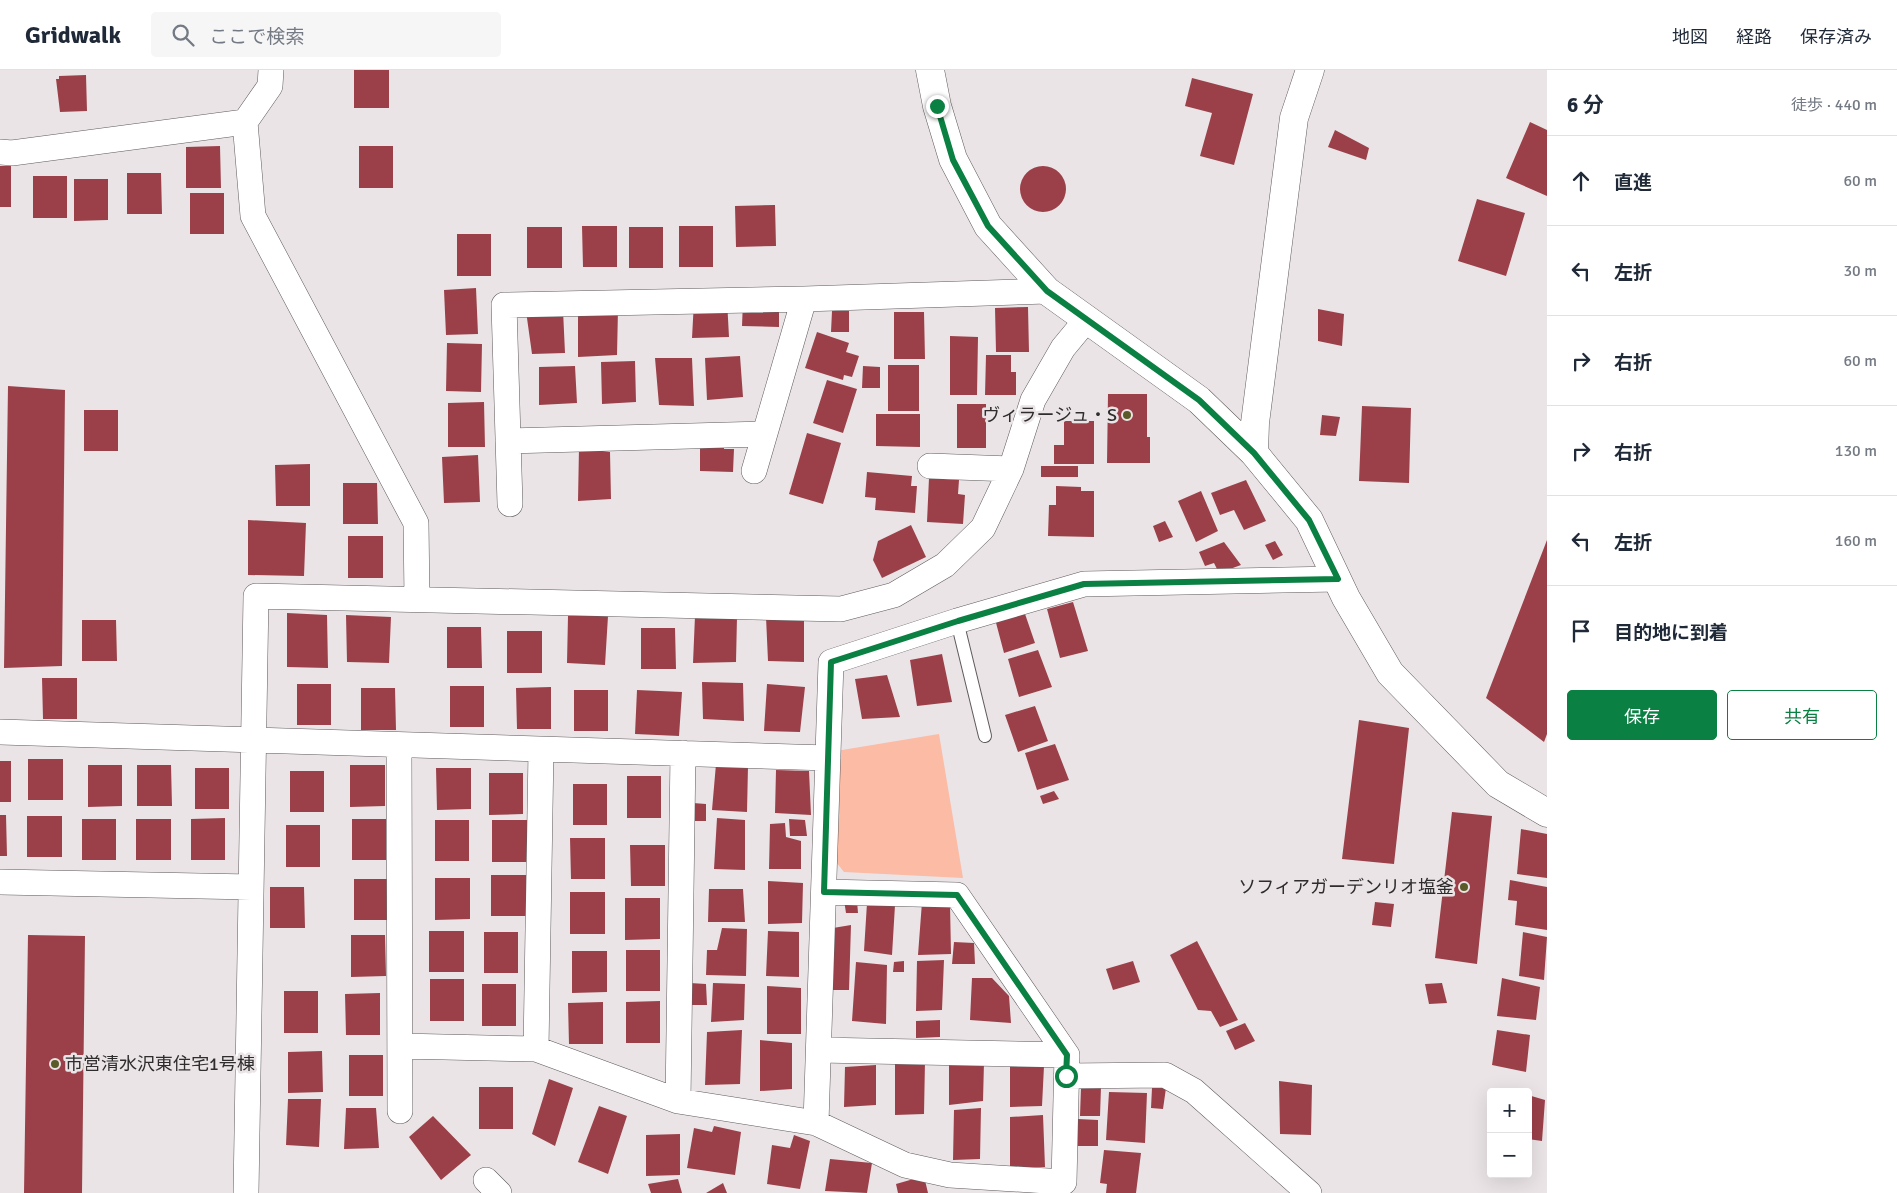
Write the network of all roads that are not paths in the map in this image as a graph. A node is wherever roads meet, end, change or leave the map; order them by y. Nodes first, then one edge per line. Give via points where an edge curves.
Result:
1 (271, 70) edge
2 (930, 70) edge
3 (1310, 70) edge
4 (246, 122) junction
5 (0, 152) edge
6 (1047, 291) junction
7 (804, 299) junction
8 (1087, 319) junction
9 (764, 434) junction
10 (508, 441) junction
11 (1254, 453) junction
12 (930, 466) dead end
13 (1011, 469) junction
14 (754, 470) dead end
15 (510, 504) dead end
16 (1338, 579) junction
17 (417, 599) junction
18 (958, 621) junction
19 (0, 732) edge
20 (984, 736) dead end
21 (253, 742) junction
22 (399, 746) junction
23 (541, 750) junction
24 (683, 754) junction
25 (828, 758) junction
26 (1547, 813) edge
27 (0, 882) edge
28 (251, 888) junction
29 (824, 892) junction
30 (400, 1046) junction
31 (536, 1049) junction
32 (819, 1050) junction
33 (1066, 1066) junction
34 (678, 1101) junction
35 (400, 1111) dead end
36 (816, 1122) junction
37 (949, 1184) edge
38 (246, 1193) edge
39 (1309, 1193) edge

1 - 4 street via 270,86
2 - 6 street via 953,160 988,226
3 - 11 street via 1294,118 1255,423
4 - 5 street
4 - 17 street via 252,216 416,523
6 - 7 street
6 - 8 street
7 - 9 street
7 - 10 street via 504,305
8 - 11 street via 1199,400
8 - 13 street via 1063,348 1033,400
9 - 10 street
9 - 14 street
10 - 15 street
11 - 16 street via 1309,520
12 - 13 street
13 - 17 street via 983,528 945,565 894,596 841,609
16 - 18 street via 1084,584
16 - 26 street via 1390,673 1498,784
17 - 21 street via 256,596
18 - 20 lane
18 - 25 street via 831,662
19 - 21 street
21 - 22 street
21 - 28 street
22 - 23 street
22 - 30 street
23 - 24 street
23 - 31 street
24 - 25 street
24 - 34 street
25 - 29 street
27 - 28 street
28 - 38 street
29 - 32 street
29 - 33 street via 957,895
30 - 31 street
30 - 35 street
31 - 34 street
32 - 33 street
32 - 36 street
33 - 37 street via 1064,1182
33 - 39 street via 1165,1075 1194,1091
34 - 36 street
36 - 37 street

